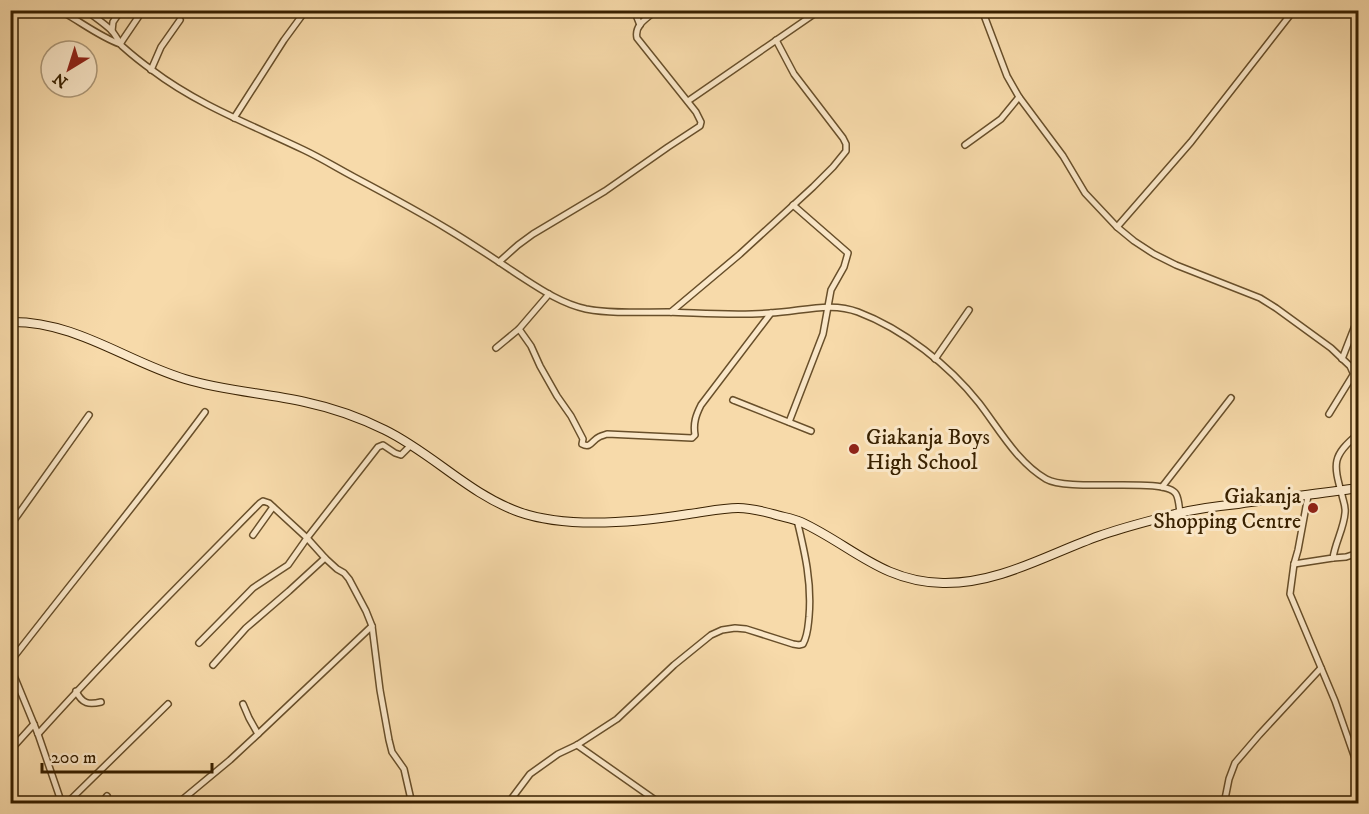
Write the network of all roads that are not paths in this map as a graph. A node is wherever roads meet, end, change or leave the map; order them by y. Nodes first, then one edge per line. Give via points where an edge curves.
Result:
1 (59, 10) edge
2 (86, 10) edge
3 (121, 10) edge
4 (142, 10) edge
5 (306, 10) edge
6 (634, 10) edge
7 (657, 10) edge
8 (820, 10) edge
9 (982, 10) edge
10 (1294, 10) edge
11 (180, 20) dead end
12 (640, 25) junction
13 (112, 31) junction
14 (776, 40) junction
15 (120, 44) junction
16 (151, 70) junction
17 (1019, 97) junction
18 (688, 101) junction
19 (234, 118) junction
20 (965, 145) dead end
21 (793, 205) junction
22 (1117, 227) junction
23 (499, 262) junction
24 (549, 294) junction
25 (829, 307) junction
26 (969, 310) dead end
27 (671, 312) junction
28 (771, 313) junction
29 (1359, 318) edge
30 (10, 322) edge
31 (519, 330) junction
32 (496, 348) dead end
33 (935, 358) junction
34 (1342, 359) junction
35 (1353, 375) junction
36 (1359, 384) edge
37 (1231, 398) dead end
38 (733, 400) dead end
39 (205, 412) dead end
40 (1329, 414) dead end
41 (89, 415) dead end
42 (789, 422) junction
43 (811, 431) dead end
44 (1359, 434) edge
45 (411, 445) junction
46 (1162, 488) junction
47 (1359, 488) edge
48 (1341, 491) junction
49 (1308, 496) junction
50 (273, 507) junction
51 (1180, 513) junction
52 (797, 520) junction
53 (10, 526) edge
54 (253, 535) dead end
55 (307, 538) junction
56 (1359, 553) edge
57 (325, 558) junction
58 (1333, 558) junction
59 (1294, 564) junction
60 (372, 626) junction
61 (199, 643) dead end
62 (10, 664) edge
63 (213, 665) dead end
64 (1321, 668) junction
65 (76, 691) junction
66 (101, 702) dead end
67 (168, 704) dead end
68 (243, 704) dead end
69 (34, 724) junction
70 (38, 734) junction
71 (258, 734) junction
72 (577, 745) junction
73 (10, 755) edge
74 (1359, 767) edge
75 (107, 796) dead end
76 (64, 804) edge
77 (101, 804) edge
78 (177, 804) edge
79 (412, 804) edge
80 (511, 804) edge
81 (661, 804) edge
82 (1224, 804) edge

1 - 15 street
2 - 13 street
3 - 13 street
4 - 15 street
5 - 19 street
6 - 12 street
7 - 12 street
8 - 14 street
9 - 17 street
10 - 22 street via 1191,142
11 - 16 street
12 - 18 street via 637,38
13 - 15 street
14 - 18 street
14 - 21 street via 794,74 843,138 846,148 833,167
15 - 16 street
16 - 19 street
17 - 20 street via 1001,119
17 - 22 street via 1085,193
18 - 23 street via 701,122 699,128 533,234
19 - 23 street via 306,150
21 - 25 street via 848,253 831,290
21 - 27 street
22 - 34 street via 1176,265 1260,298 1317,336
23 - 24 street
24 - 27 street via 573,306 590,309
24 - 31 street
25 - 28 street
25 - 33 street via 842,307 878,321
25 - 42 street via 823,334
26 - 33 street
27 - 28 street
28 - 31 street via 701,405 692,438 607,434 589,446 582,444 571,416
29 - 34 street
30 - 45 main road via 54,326 77,333 158,369 207,385 339,410
31 - 32 street
33 - 46 street via 976,399 1016,452 1052,483
34 - 35 street
35 - 36 street
35 - 40 street
37 - 46 street
38 - 42 street
39 - 62 street
41 - 53 street
42 - 43 street
44 - 48 street via 1347,444 1336,463
45 - 52 main road via 481,493 539,517 580,522 643,520 740,508
45 - 55 street via 401,455 383,445 378,447
46 - 51 street via 1176,494
47 - 48 main road
48 - 49 main road
48 - 58 street via 1345,511
49 - 51 main road
49 - 59 street
50 - 54 street
50 - 55 street
50 - 65 street via 266,501 260,503
51 - 52 main road via 1102,535 1002,574 946,583 925,582 885,571
52 - 72 street via 810,583 807,637 803,644 746,629 722,630 674,665 618,719
55 - 57 street
55 - 61 street via 288,565 253,588
56 - 58 street
57 - 60 street via 349,579
57 - 63 street via 246,628
58 - 59 street
59 - 64 street via 1290,594
60 - 71 street
60 - 79 street via 389,740 404,769
62 - 69 street
64 - 74 street
64 - 82 street via 1235,764
65 - 66 street via 87,703
65 - 70 street
67 - 76 street
68 - 71 street
69 - 70 street
69 - 73 street
70 - 76 street
71 - 78 street
72 - 80 street via 530,774
72 - 81 street
75 - 77 street

